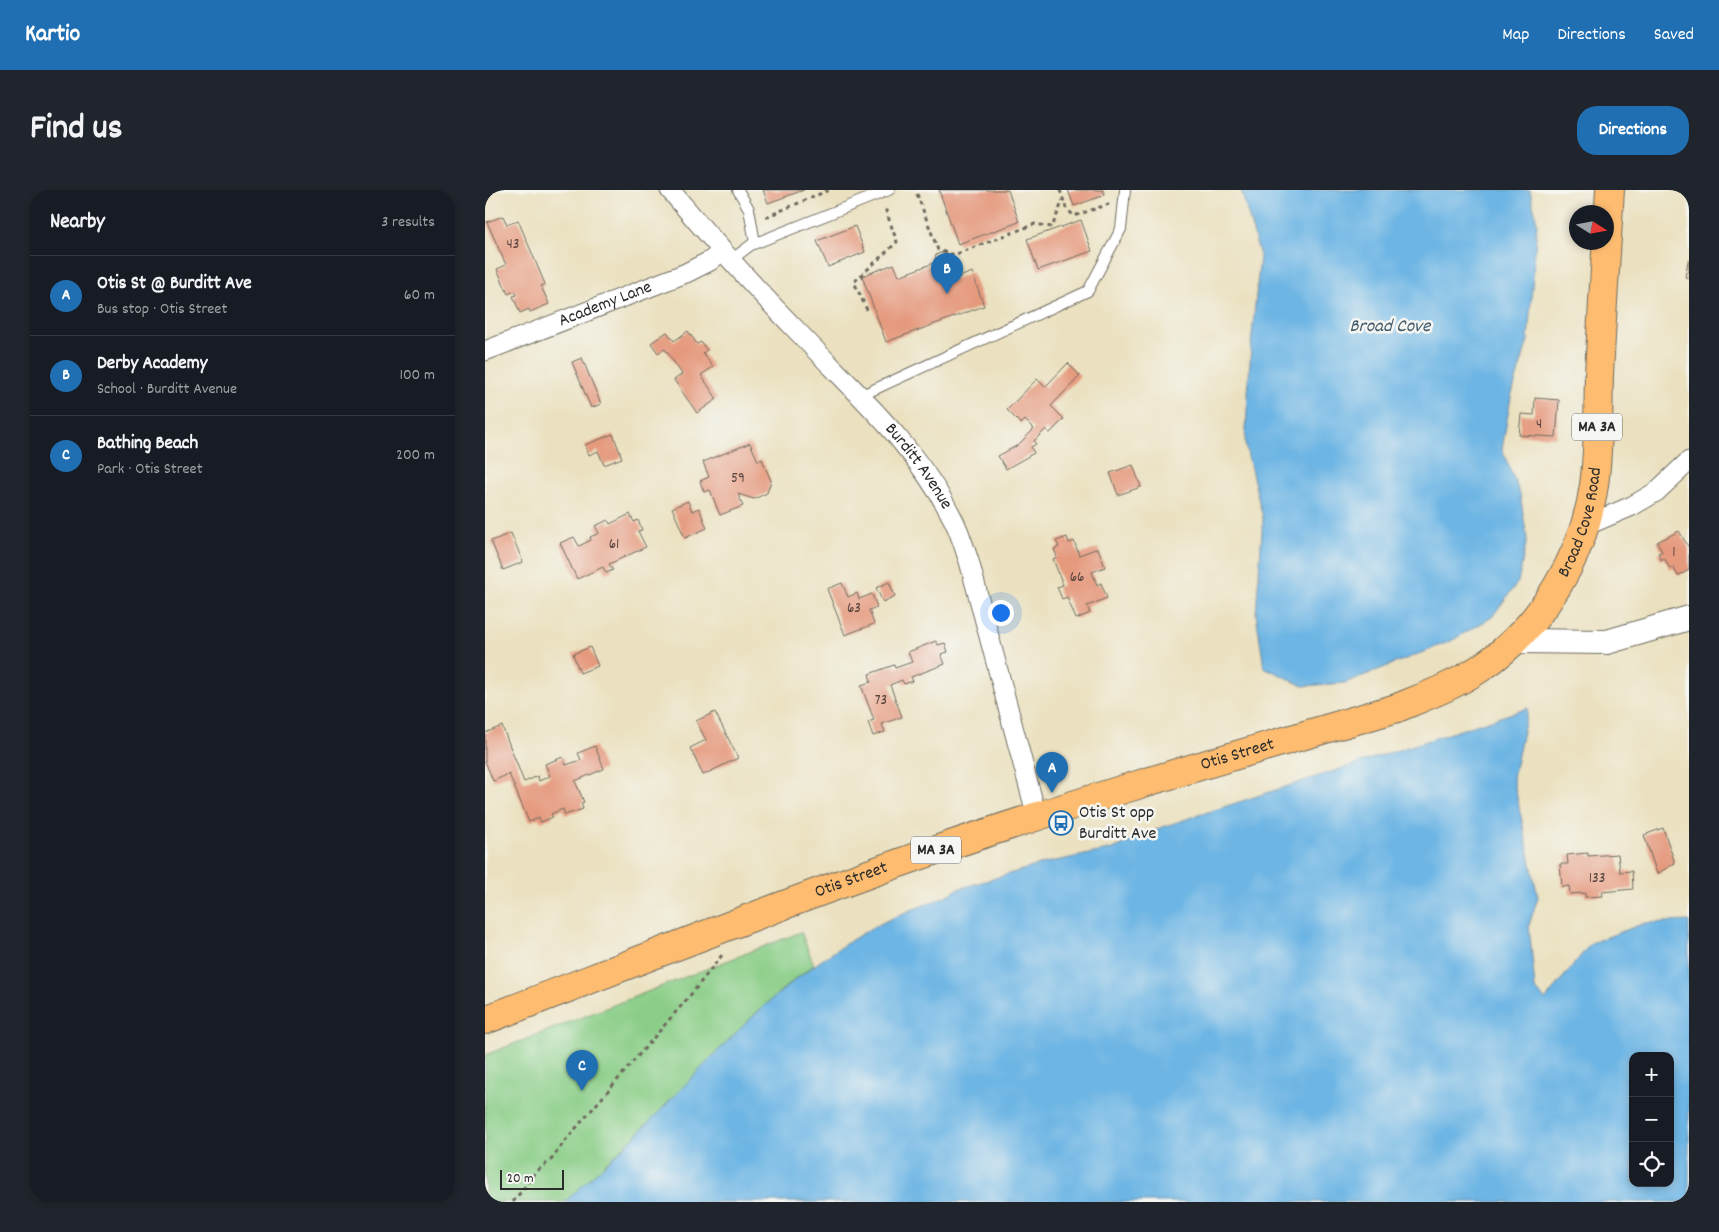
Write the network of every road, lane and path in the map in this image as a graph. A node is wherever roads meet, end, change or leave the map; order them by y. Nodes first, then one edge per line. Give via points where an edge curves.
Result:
1 (669, 190) edge
2 (738, 190) edge
3 (829, 190) edge
4 (1060, 190) edge
5 (1610, 190) edge
6 (885, 192) edge
7 (917, 194) dead end
8 (1124, 194) edge
9 (1063, 200) junction
10 (763, 218) dead end
11 (755, 244) junction
12 (726, 256) junction
13 (867, 310) dead end
14 (485, 351) edge
15 (860, 396) junction
16 (1689, 461) edge
17 (1585, 526) junction
18 (1689, 618) edge
19 (1514, 642) junction
20 (1397, 708) joint
21 (1037, 817) junction
22 (733, 924) junction
23 (485, 1020) edge
24 (513, 1202) edge

1 - 12 street, Burditt Avenue
2 - 11 lane via 749,209
3 - 10 path
4 - 9 path
5 - 17 main road, Broad Cove Road / MA 3A via 1594,485
6 - 11 lane
6 - 13 path via 897,242 854,282
7 - 9 path via 938,250 954,255 1035,224 1052,227
8 - 9 path via 1074,216
8 - 15 lane via 1121,229 1088,291
11 - 12 lane
12 - 14 street, Academy Lane
12 - 15 street, Burditt Avenue
15 - 21 street, Burditt Avenue via 899,438 954,520 969,561
16 - 17 street via 1657,492
17 - 19 main road, Broad Cove Road / MA 3A via 1567,568 1547,602
18 - 19 street via 1607,642
19 - 20 main road, Broad Cove Road / MA 3A via 1482,667 1452,684
20 - 21 main road, Otis Street / MA 3A
21 - 22 main road, Otis Street / MA 3A
22 - 23 main road, Otis Street / MA 3A
22 - 24 path via 721,956 693,992

